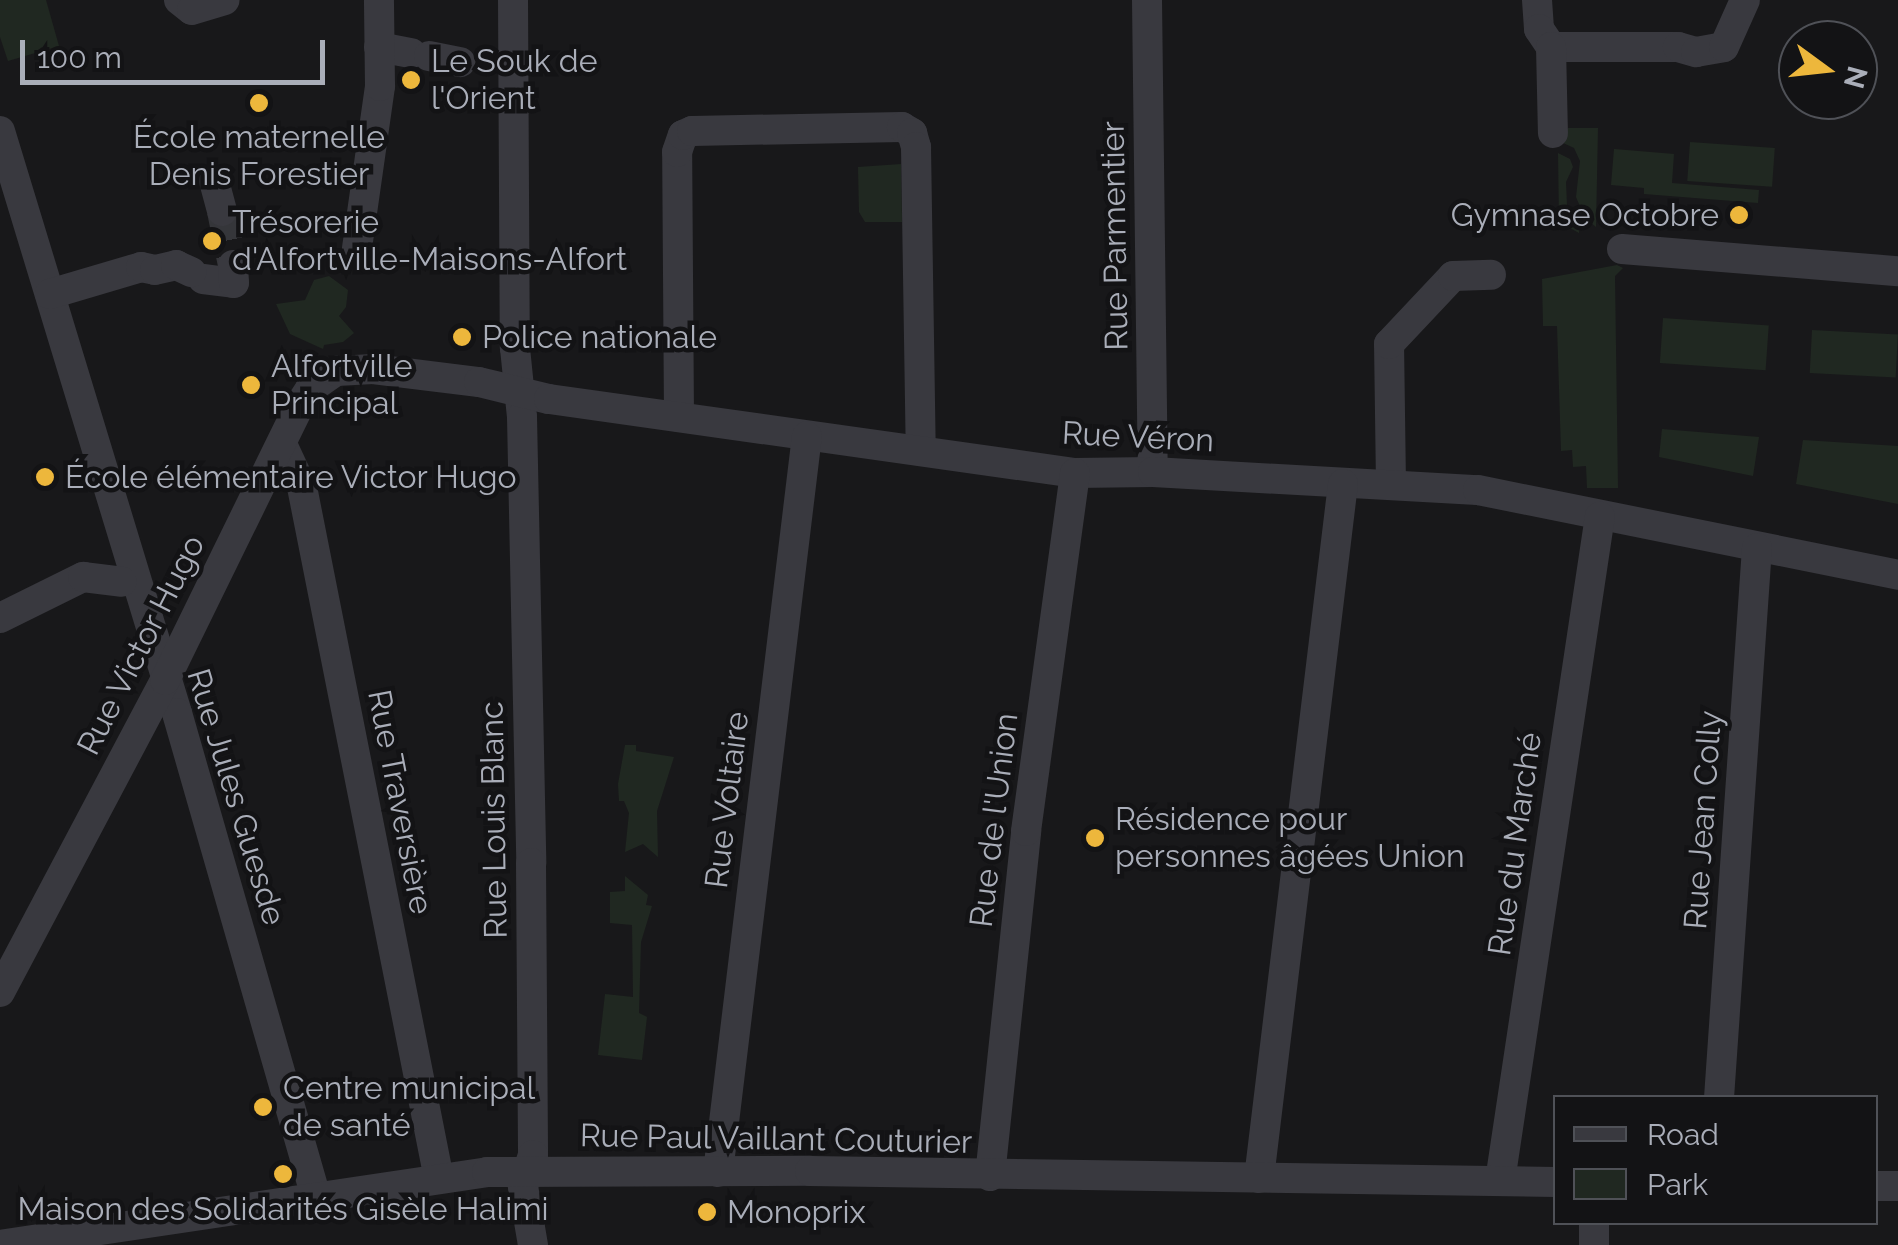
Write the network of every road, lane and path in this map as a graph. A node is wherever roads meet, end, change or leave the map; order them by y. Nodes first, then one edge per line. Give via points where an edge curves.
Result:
1 (179, 0) edge
2 (225, 0) edge
3 (379, 0) edge
4 (513, 0) edge
5 (1147, 0) edge
6 (1538, 0) edge
7 (1745, 0) edge
8 (379, 47) junction
9 (1551, 48) junction
10 (460, 62) dead end
11 (0, 131) edge
12 (1553, 133) dead end
13 (214, 181) dead end
14 (222, 211) tunnel mouth
15 (357, 248) dead end
16 (1622, 249) dead end
17 (233, 265) dead end
18 (1898, 270) edge
19 (1491, 276) dead end
20 (50, 294) junction
21 (373, 369) joint
22 (519, 391) junction
23 (679, 417) junction
24 (807, 436) junction
25 (282, 444) junction
26 (921, 450) junction
27 (1154, 472) junction
28 (1075, 473) junction
29 (1343, 484) junction
30 (1392, 485) junction
31 (1600, 516) junction
32 (112, 548) dead end
33 (1758, 548) junction
34 (1898, 575) edge
35 (82, 576) junction
36 (122, 582) dead end
37 (0, 618) edge
38 (165, 680) junction
39 (4, 966) edge
40 (1719, 1095) edge
41 (528, 1171) junction
42 (718, 1172) junction
43 (990, 1176) junction
44 (439, 1178) junction
45 (1259, 1178) junction
46 (1500, 1181) junction
47 (1553, 1182) edge
48 (316, 1197) junction
49 (154, 1234) edge
50 (0, 1244) edge
51 (533, 1245) edge

1 - 2 street via 192,10
3 - 8 street
4 - 22 street, Rue Louis Blanc
5 - 27 street, Rue Parmentier
6 - 9 street via 1539,29
7 - 9 street via 1730,41 1715,51
8 - 10 street
8 - 15 street via 380,86
9 - 12 street
11 - 20 street, Rue Jules Guesde
13 - 14 street
16 - 18 street
17 - 20 street via 234,283 176,265 141,267
19 - 30 street via 1453,276 1389,344
20 - 38 street, Rue Jules Guesde
21 - 22 street, Rue Véron
21 - 25 street, Rue Victor Hugo via 322,378
22 - 23 street, Rue Véron
22 - 41 street, Rue Louis Blanc via 531,863
23 - 24 street, Rue Véron
23 - 26 street via 677,162 683,135 902,127 916,147
24 - 26 street, Rue Véron
24 - 42 street, Rue Voltaire
25 - 38 street, Rue Victor Hugo
25 - 44 street, Rue Traversière via 302,487
26 - 28 street, Rue Véron
27 - 28 street, Rue Véron
27 - 29 street, Rue Véron
28 - 43 street, Rue de l'Union via 1026,831
29 - 30 street, Rue Véron
29 - 45 street
30 - 31 street, Rue Véron via 1478,490
31 - 33 street, Rue Véron
31 - 46 street, Rue du Marché
32 - 35 street
33 - 34 street, Rue Véron
33 - 40 street, Rue Jean Colly
35 - 36 street
35 - 37 street
38 - 39 street, Rue Victor Hugo
38 - 48 street, Rue Jules Guesde
41 - 42 street, Rue Paul Vaillant Couturier
41 - 44 street, Rue Paul Vaillant Couturier
41 - 51 street, Rue Louis Blanc via 523,1186
42 - 43 street, Rue Paul Vaillant Couturier
43 - 45 street, Rue Paul Vaillant Couturier
44 - 48 street, Rue Paul Vaillant Couturier
45 - 46 street, Rue Paul Vaillant Couturier
46 - 47 street, Rue Paul Vaillant Couturier
48 - 49 street, Rue Paul Vaillant Couturier
49 - 50 street, Rue Paul Vaillant Couturier

